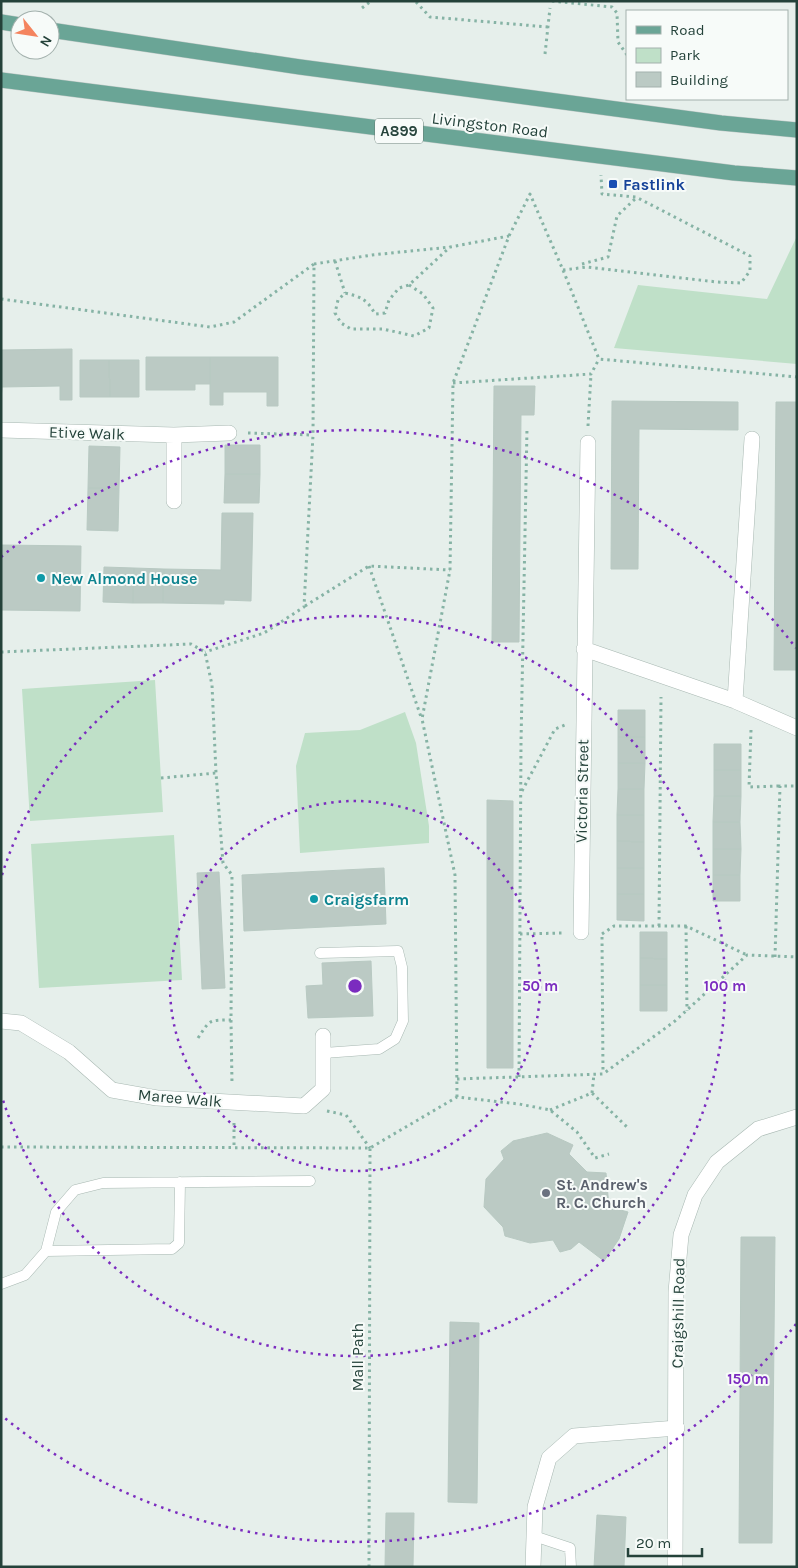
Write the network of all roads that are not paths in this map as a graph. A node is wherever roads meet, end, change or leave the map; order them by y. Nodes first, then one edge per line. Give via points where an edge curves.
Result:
1 (60, 31) edge
2 (1, 80) edge
3 (797, 130) edge
4 (797, 178) edge
5 (1, 430) edge
6 (230, 433) dead end
7 (174, 435) junction
8 (752, 439) dead end
9 (588, 443) road end
10 (174, 501) dead end
11 (584, 649) junction
12 (735, 701) junction
13 (797, 728) edge
14 (581, 932) road end
15 (320, 953) dead end
16 (1, 1021) edge
17 (323, 1036) dead end
18 (324, 1053) junction
19 (797, 1117) edge
20 (180, 1182) junction
21 (310, 1182) dead end
22 (46, 1251) junction
23 (1, 1284) edge
24 (677, 1428) junction
25 (534, 1536) junction
26 (533, 1567) edge
27 (571, 1567) edge
28 (676, 1567) edge

1 - 3 main road, Livingston Road via 300,67 721,123
2 - 4 main road, Livingston Road / A899 via 734,173
5 - 7 street, Etive Walk
6 - 7 street, Etive Walk
7 - 10 street
8 - 12 street
9 - 11 street, Victoria Street
11 - 12 street
11 - 14 street, Victoria Street
12 - 13 street
15 - 18 lane via 398,951 402,967 403,1021 395,1039 380,1049
16 - 18 street, Maree Walk via 22,1023 69,1052 112,1090 157,1098 304,1106 323,1089
17 - 18 street
19 - 24 street, Craigshill Road via 758,1128 717,1162 695,1196 681,1235 676,1292
20 - 21 lane
20 - 22 lane via 103,1183 74,1190 56,1212
20 - 22 lane via 179,1243 172,1249
22 - 23 lane via 25,1275
24 - 25 street via 574,1436 549,1458 535,1507
24 - 28 street, Craigshill Road
25 - 26 street
25 - 27 lane via 570,1548

